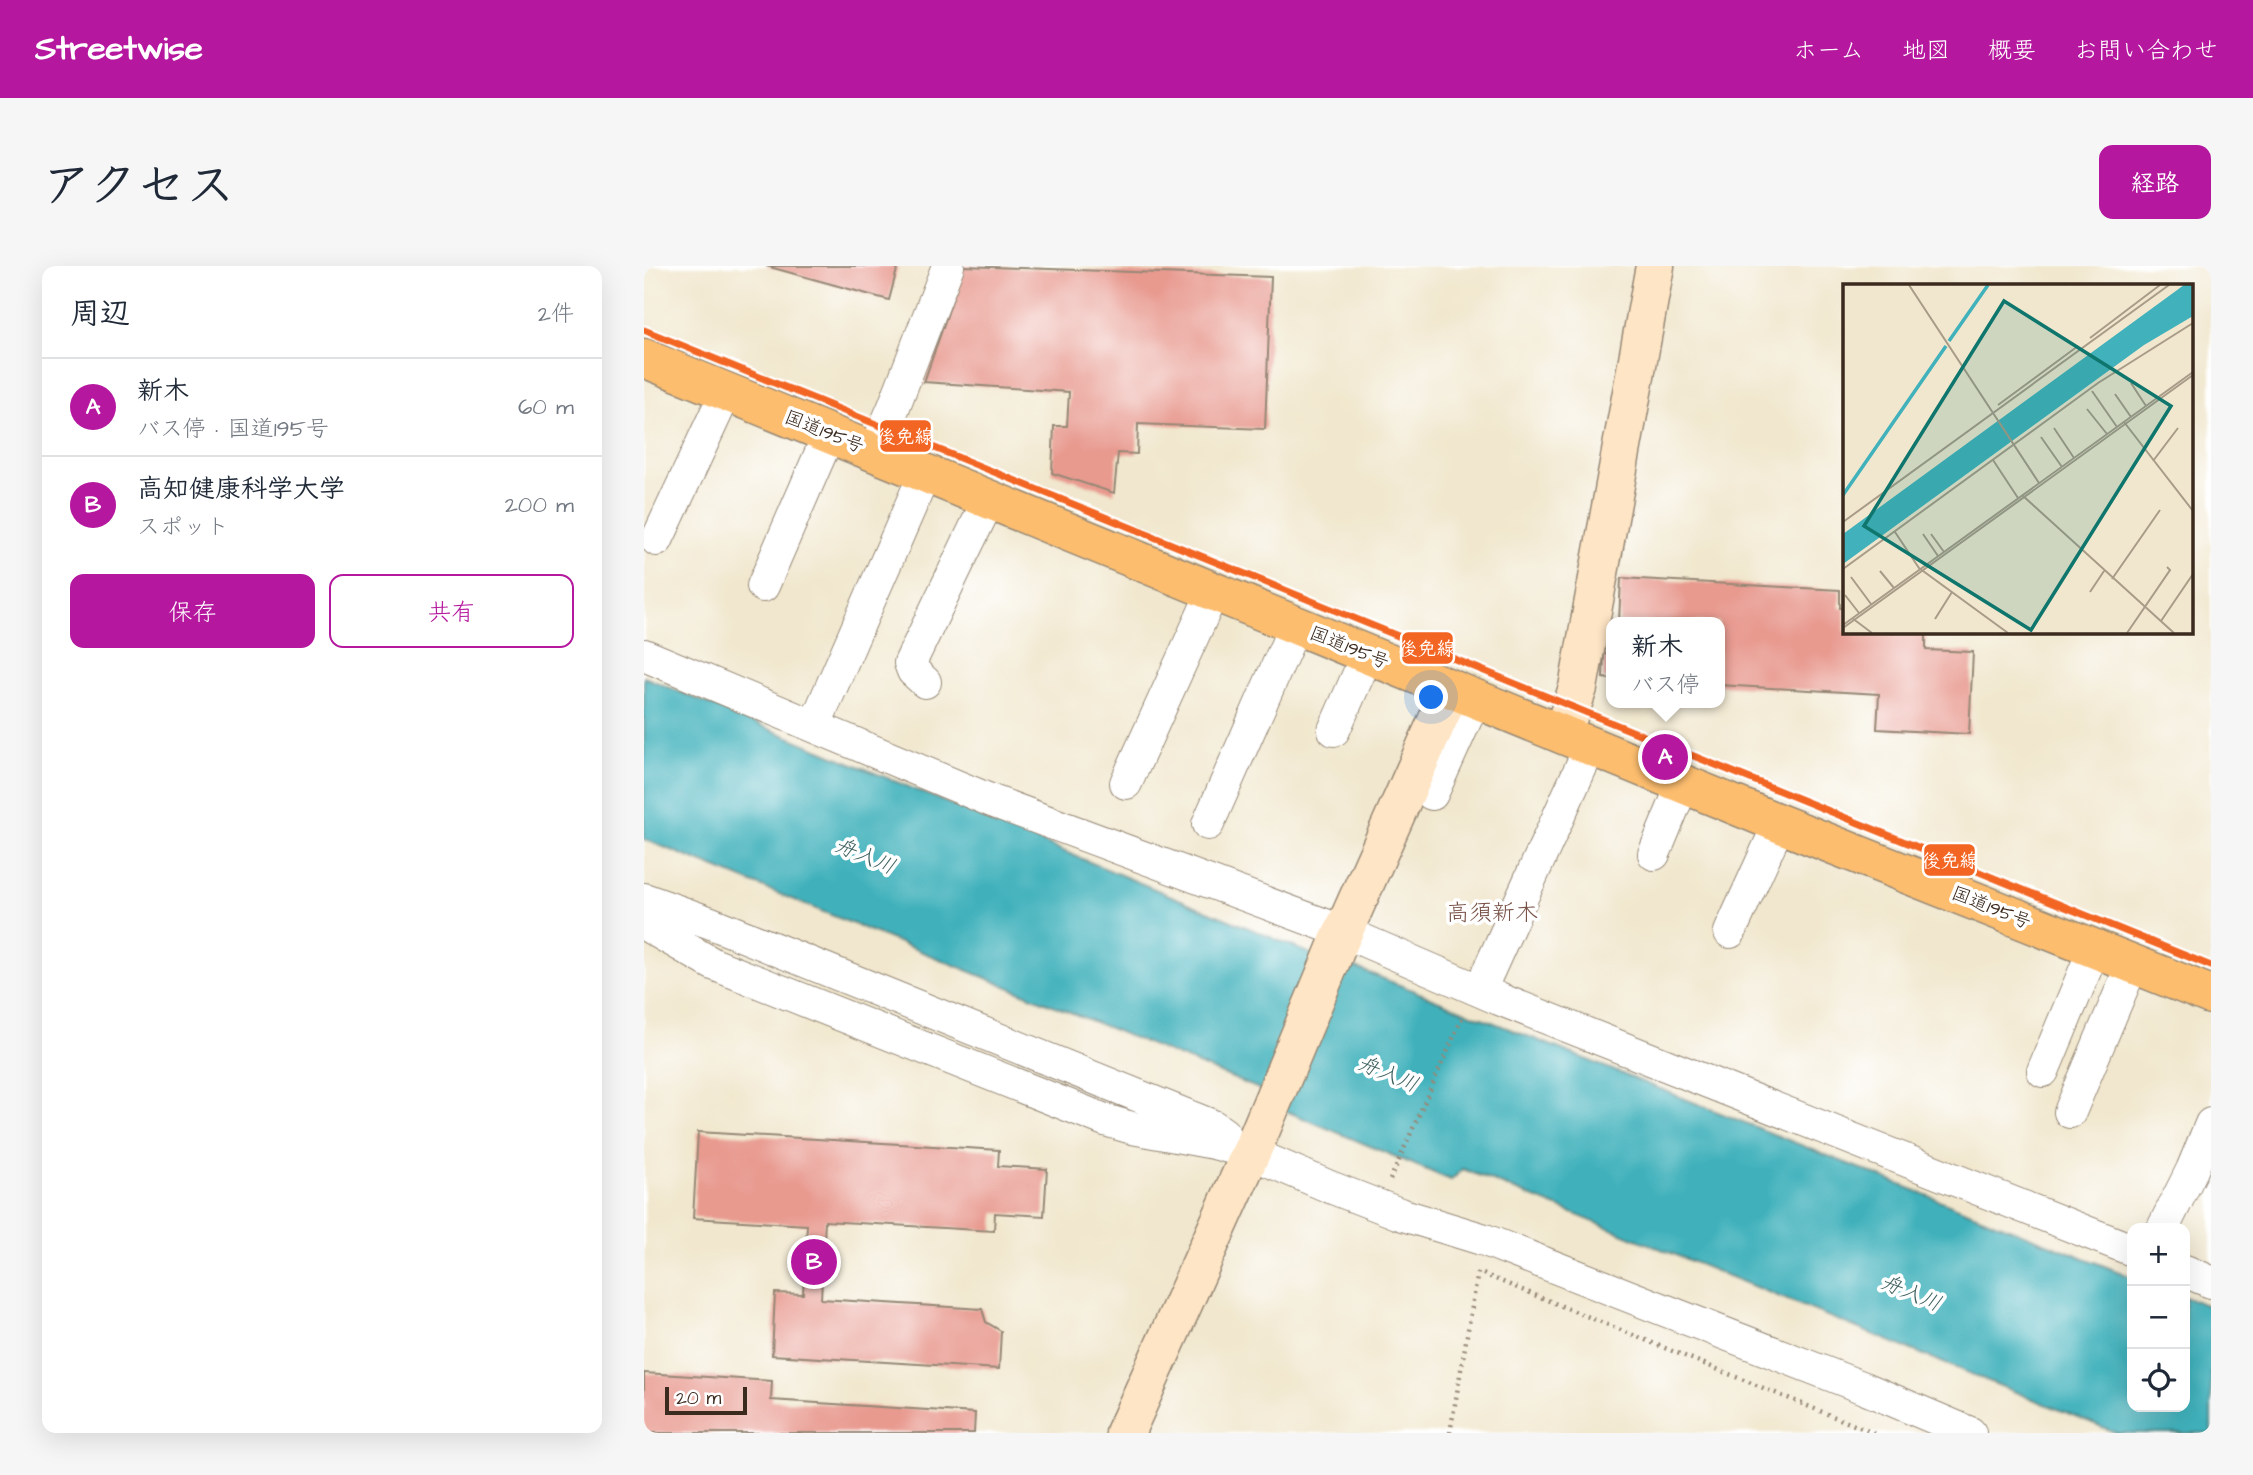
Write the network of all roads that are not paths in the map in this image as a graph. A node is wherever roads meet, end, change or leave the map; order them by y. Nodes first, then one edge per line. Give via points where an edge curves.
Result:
1 (948, 266) edge
2 (1655, 266) edge
3 (644, 358) edge
4 (726, 391) junction
5 (829, 434) junction
6 (874, 452) junction
7 (925, 473) junction
8 (989, 499) junction
9 (657, 540) dead end
10 (763, 586) dead end
11 (1213, 592) junction
12 (1295, 626) junction
13 (1360, 652) junction
14 (644, 655) edge
15 (925, 682) dead end
16 (1463, 694) junction
17 (820, 713) dead end
18 (1327, 726) dead end
19 (1577, 739) junction
20 (1126, 783) dead end
21 (1684, 784) junction
22 (1432, 794) dead end
23 (1208, 824) dead end
24 (1779, 824) junction
25 (1654, 854) dead end
26 (644, 899) edge
27 (644, 924) edge
28 (1730, 932) dead end
29 (1341, 939) junction
30 (2094, 949) junction
31 (2132, 965) junction
32 (2211, 995) edge
33 (1473, 999) junction
34 (2043, 1071) dead end
35 (2070, 1112) dead end
36 (2211, 1124) edge
37 (1254, 1146) junction
38 (2166, 1223) edge
39 (2127, 1248) edge
40 (2190, 1273) edge
41 (2211, 1282) edge
42 (1125, 1433) edge
43 (1970, 1433) edge

1 - 6 street
2 - 19 street via 1578,688
3 - 4 highway, 国道195号
4 - 5 highway, 国道195号
4 - 9 street
5 - 6 highway, 国道195号
5 - 10 street
6 - 7 highway, 国道195号
7 - 8 highway, 国道195号
7 - 17 street via 859,649
8 - 11 highway, 国道195号
8 - 15 street via 910,663
11 - 12 highway, 国道195号
11 - 20 street
12 - 13 highway, 国道195号
12 - 23 street
13 - 16 highway, 国道195号
13 - 18 street
14 - 29 street via 992,801
16 - 19 highway, 国道195号
16 - 22 street
16 - 29 street
19 - 21 highway, 国道195号
19 - 33 street
21 - 24 highway, 国道195号
21 - 25 street
24 - 28 street
24 - 30 highway, 国道195号
26 - 37 street
27 - 37 street via 713,964 1105,1120 1214,1143
29 - 33 street
29 - 37 street
30 - 31 highway, 国道195号
30 - 34 street
31 - 32 highway, 国道195号
31 - 35 street
33 - 39 street
36 - 38 street
37 - 42 street
37 - 43 street via 1330,1188 1510,1249
40 - 41 street

